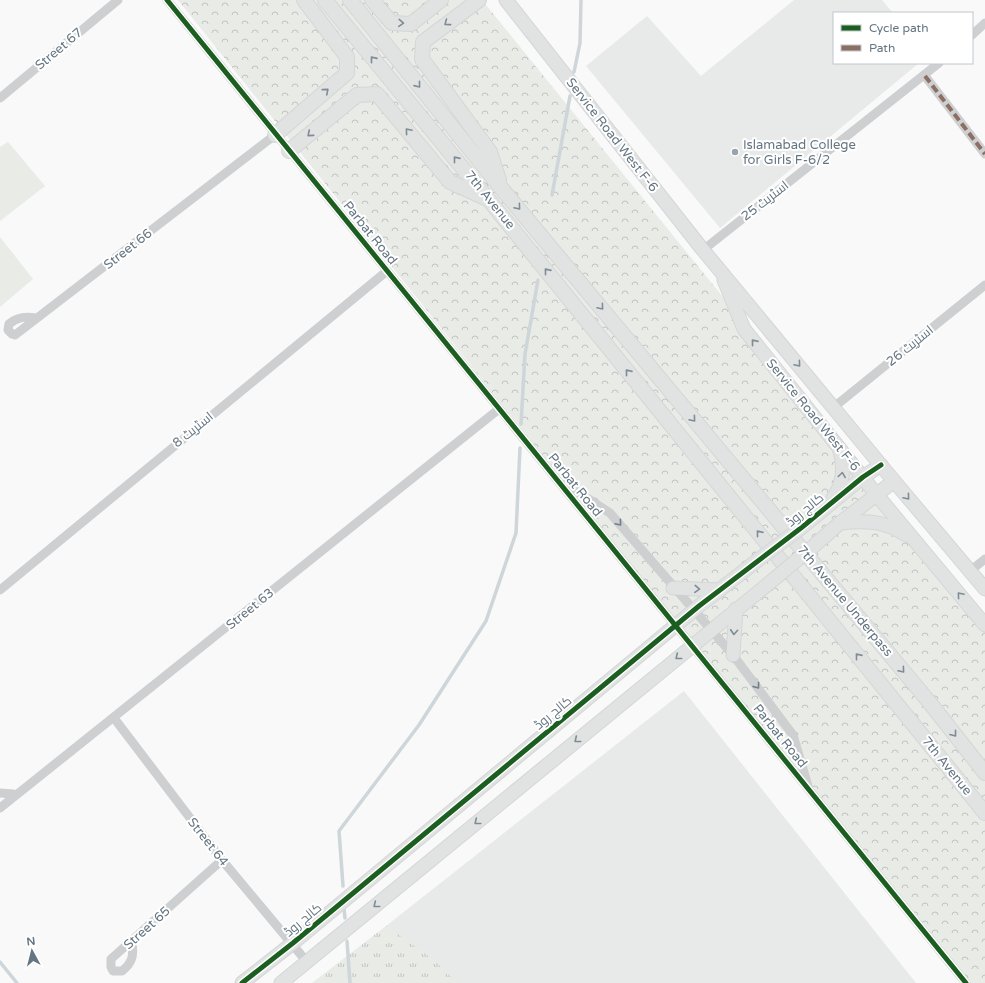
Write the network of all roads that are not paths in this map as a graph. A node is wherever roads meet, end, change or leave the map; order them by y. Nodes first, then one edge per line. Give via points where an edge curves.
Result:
1 (118, 0) edge
2 (167, 0) edge
3 (304, 0) edge
4 (325, 0) edge
5 (350, 0) edge
6 (372, 0) edge
7 (441, 0) edge
8 (479, 0) edge
9 (506, 0) edge
10 (985, 23) edge
11 (973, 34) edge
12 (938, 64) edge
13 (925, 76) junction
14 (0, 98) edge
15 (276, 135) junction
16 (289, 151) junction
17 (985, 154) edge
18 (502, 188) junction
19 (489, 200) junction
20 (703, 250) junction
21 (720, 269) junction
22 (387, 271) junction
23 (985, 286) edge
24 (36, 318) dead end
25 (669, 389) joint
26 (653, 402) joint
27 (834, 407) junction
28 (499, 409) junction
29 (837, 444) junction
30 (881, 465) junction
31 (554, 477) junction
32 (863, 477) junction
33 (894, 481) junction
34 (876, 494) junction
35 (828, 504) junction
36 (840, 523) junction
37 (913, 539) junction
38 (985, 559) edge
39 (970, 571) junction
40 (674, 588) junction
41 (985, 589) edge
42 (0, 590) edge
43 (720, 590) junction
44 (736, 609) junction
45 (694, 611) junction
46 (985, 625) edge
47 (675, 626) junction
48 (711, 630) junction
49 (692, 646) junction
50 (733, 655) junction
51 (930, 703) joint
52 (114, 718) junction
53 (909, 719) joint
54 (985, 773) edge
55 (809, 789) junction
56 (0, 793) edge
57 (14, 794) dead end
58 (0, 808) edge
59 (983, 812) edge
60 (222, 860) junction
61 (132, 943) dead end
62 (292, 943) junction
63 (307, 962) junction
64 (242, 983) edge
65 (281, 983) edge
66 (966, 983) edge

1 - 14 street, Street 67
2 - 15 street, Parbat Road
15 -> 3 main road via 347,73 347,57
19 -> 4 main road, 7th Avenue
5 -> 18 main road, 7th Avenue
6 -> 7 main road via 392,23 411,24
8 -> 18 main road via 423,42 422,59 490,152
9 - 20 street, Service Road West F-6
10 - 11 street
12 - 13 street, اسٹریٹ 25
13 - 17 street
13 - 20 street, اسٹریٹ 25
15 - 16 street, Parbat Road
15 - 24 street, Street 66 via 15,335 8,330 8,324 13,320
19 -> 16 main road via 450,182 377,94 357,95
16 - 22 street, Parbat Road
18 -> 25 main road, 7th Avenue
26 -> 19 main road, 7th Avenue
20 - 21 street, Service Road West F-6
21 -> 27 street, Service Road West F-6
29 -> 21 street, Service Road West F-6 via 744,329
22 - 28 street, Parbat Road
22 - 42 street, اسٹریٹ 8
23 - 27 street, اسٹریٹ 26
25 -> 51 main road, 7th Avenue Underpass
53 -> 26 main road, 7th Avenue Underpass
27 - 30 street, Service Road West F-6
28 - 31 street, Parbat Road
28 - 52 street, Street 63
29 - 32 street, Service Road West F-6
35 -> 29 street via 838,491 843,476 842,459
30 - 32 street, کالج روڈ
30 - 33 street, Service Road West F-6
31 -> 40 street, Parbat Road via 610,512
31 - 47 street, Parbat Road
32 - 34 street, Service Road West F-6
32 - 35 street, کالج روڈ
33 - 34 street
33 -> 39 street, Service Road West F-6
34 - 36 street
34 - 37 street, Service Road West F-6
35 - 43 street, کالج روڈ, bridge
36 - 37 street via 878,523 897,529
36 - 44 street, bridge
46 -> 37 street, Service Road West F-6
38 - 39 street
39 - 41 street, Service Road West F-6
40 -> 43 street
40 - 45 street, Parbat Road
43 - 45 street, کالج روڈ
44 - 48 street
44 -> 50 street
45 - 47 street, کالج روڈ
45 - 48 street, Parbat Road
47 - 49 street, Parbat Road
47 - 62 street, کالج روڈ
48 - 49 street
48 - 50 street, Parbat Road
49 - 55 street, Parbat Road
49 -> 63 street
50 -> 55 street, Parbat Road via 794,735
51 -> 54 main road, 7th Avenue
52 - 58 street, Street 63
52 - 60 street, Street 64
53 - 59 main road, 7th Avenue
55 - 66 street, Parbat Road
56 - 57 street
60 - 61 street, Street 65 via 111,959 113,971 122,971 133,959
60 - 62 street, Street 64
62 - 63 street, Street 64
62 - 64 street, کالج روڈ
63 - 65 street

